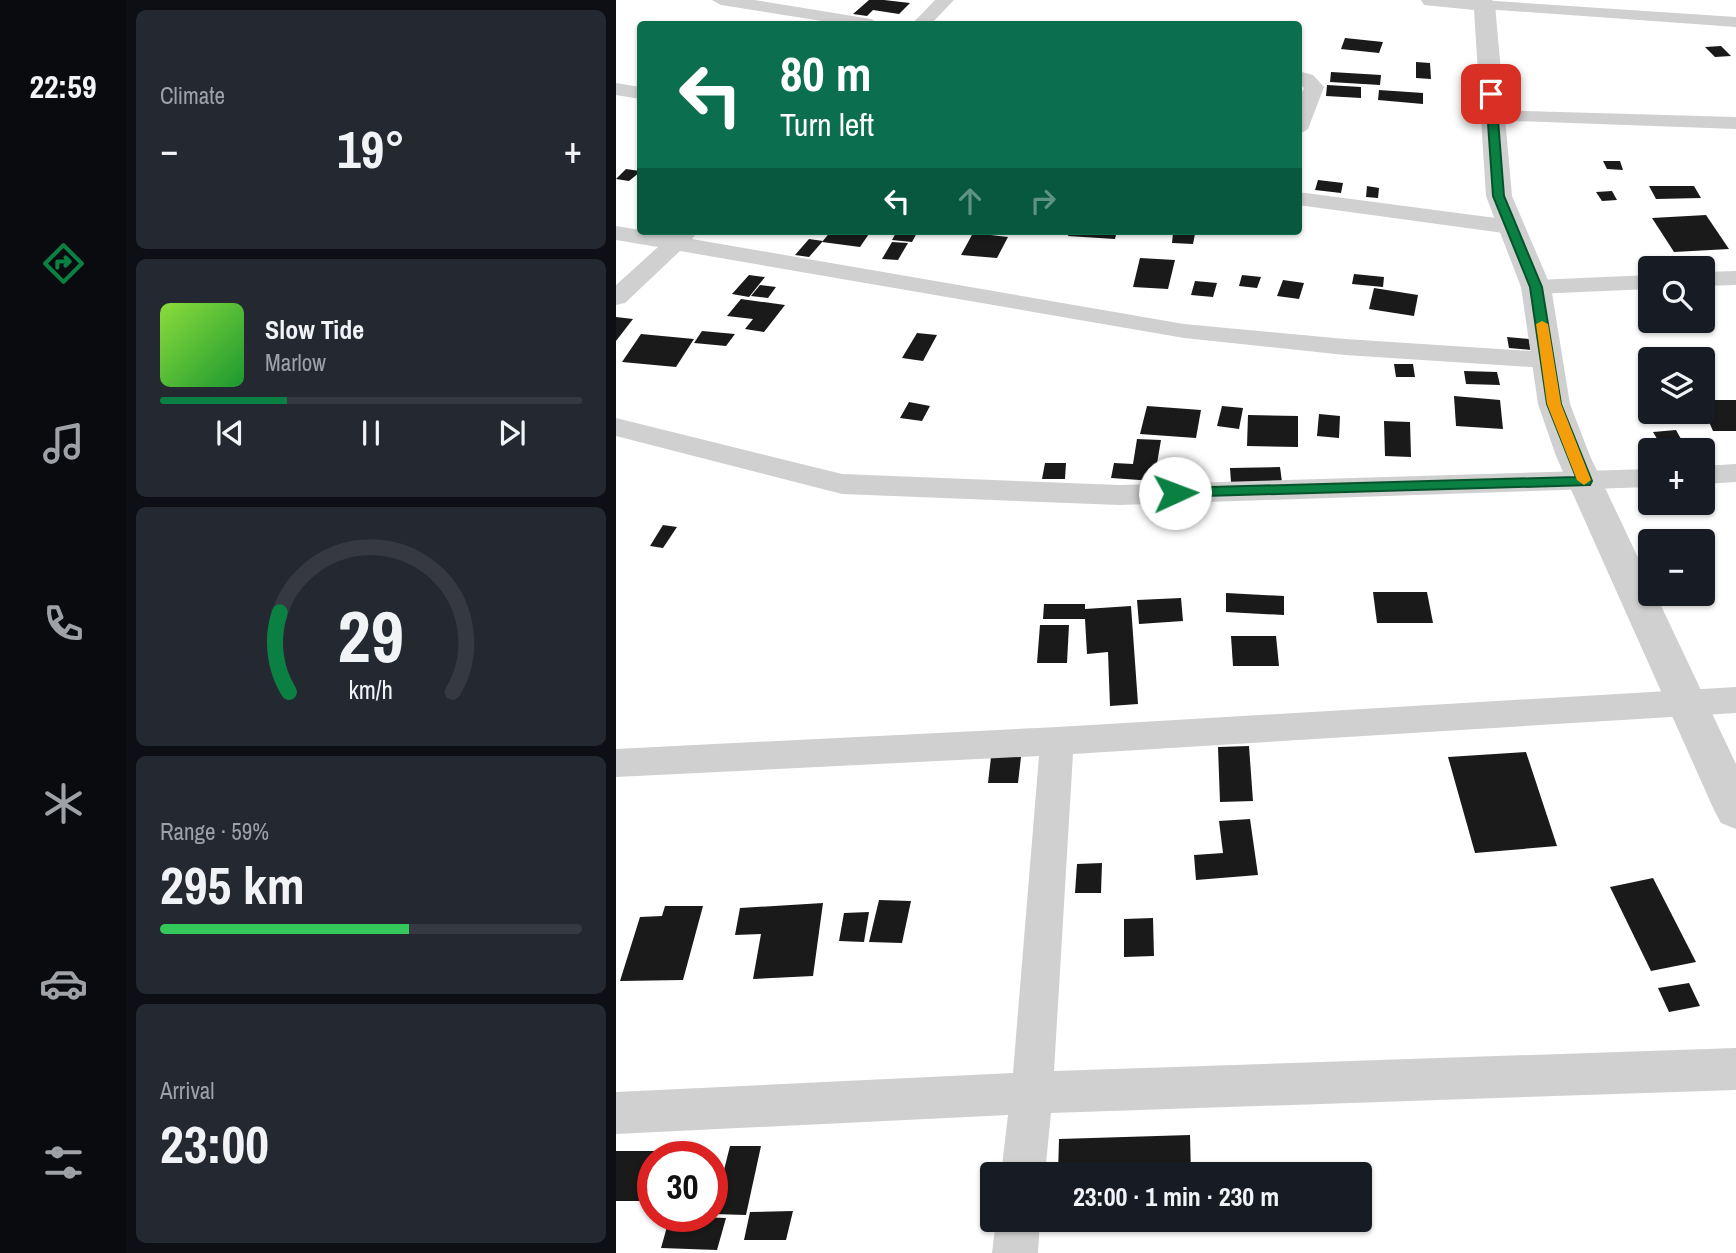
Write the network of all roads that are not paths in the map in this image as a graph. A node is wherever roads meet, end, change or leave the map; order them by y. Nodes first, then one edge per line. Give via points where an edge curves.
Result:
1 (721, 0) edge
2 (945, 0) edge
3 (1432, 0) edge
4 (1484, 4) junction
5 (1647, 8) edge
6 (852, 21) edge
7 (923, 21) edge
8 (1736, 22) edge
9 (1302, 78) edge
10 (616, 89) edge
11 (637, 92) edge
12 (1493, 116) junction
13 (1302, 118) edge
14 (1736, 123) edge
15 (1302, 199) edge
16 (1511, 227) junction
17 (616, 233) edge
18 (637, 235) edge
19 (642, 235) edge
20 (681, 238) edge
21 (1736, 278) edge
22 (1715, 279) edge
23 (1638, 283) edge
24 (1536, 287) junction
25 (616, 298) edge
26 (1548, 360) junction
27 (616, 427) edge
28 (1736, 473) edge
29 (1715, 474) edge
30 (1638, 479) edge
31 (1585, 481) junction
32 (1736, 700) edge
33 (1686, 702) junction
34 (1057, 741) junction
35 (616, 763) edge
36 (1736, 810) edge
37 (1736, 1069) edge
38 (1032, 1093) junction
39 (616, 1113) edge
40 (1024, 1162) edge
41 (1017, 1232) edge
42 (1015, 1253) edge

1 - 6 street
2 - 7 street
3 - 4 street
4 - 5 street
4 - 12 street
5 - 8 street
9 - 13 street via 1314,87
10 - 11 street
12 - 14 street
12 - 16 street via 1499,196
15 - 16 street
16 - 24 street
17 - 18 street
19 - 20 street
20 - 25 street
20 - 26 street via 1184,331
21 - 22 street
23 - 24 street
24 - 26 street
26 - 31 street via 1554,404
27 - 31 street via 842,484 1120,495
28 - 29 street
30 - 31 street
31 - 33 street
32 - 33 street
33 - 34 street
33 - 36 street
34 - 35 street
34 - 38 street
37 - 38 street
38 - 39 street
38 - 40 street
41 - 42 street

